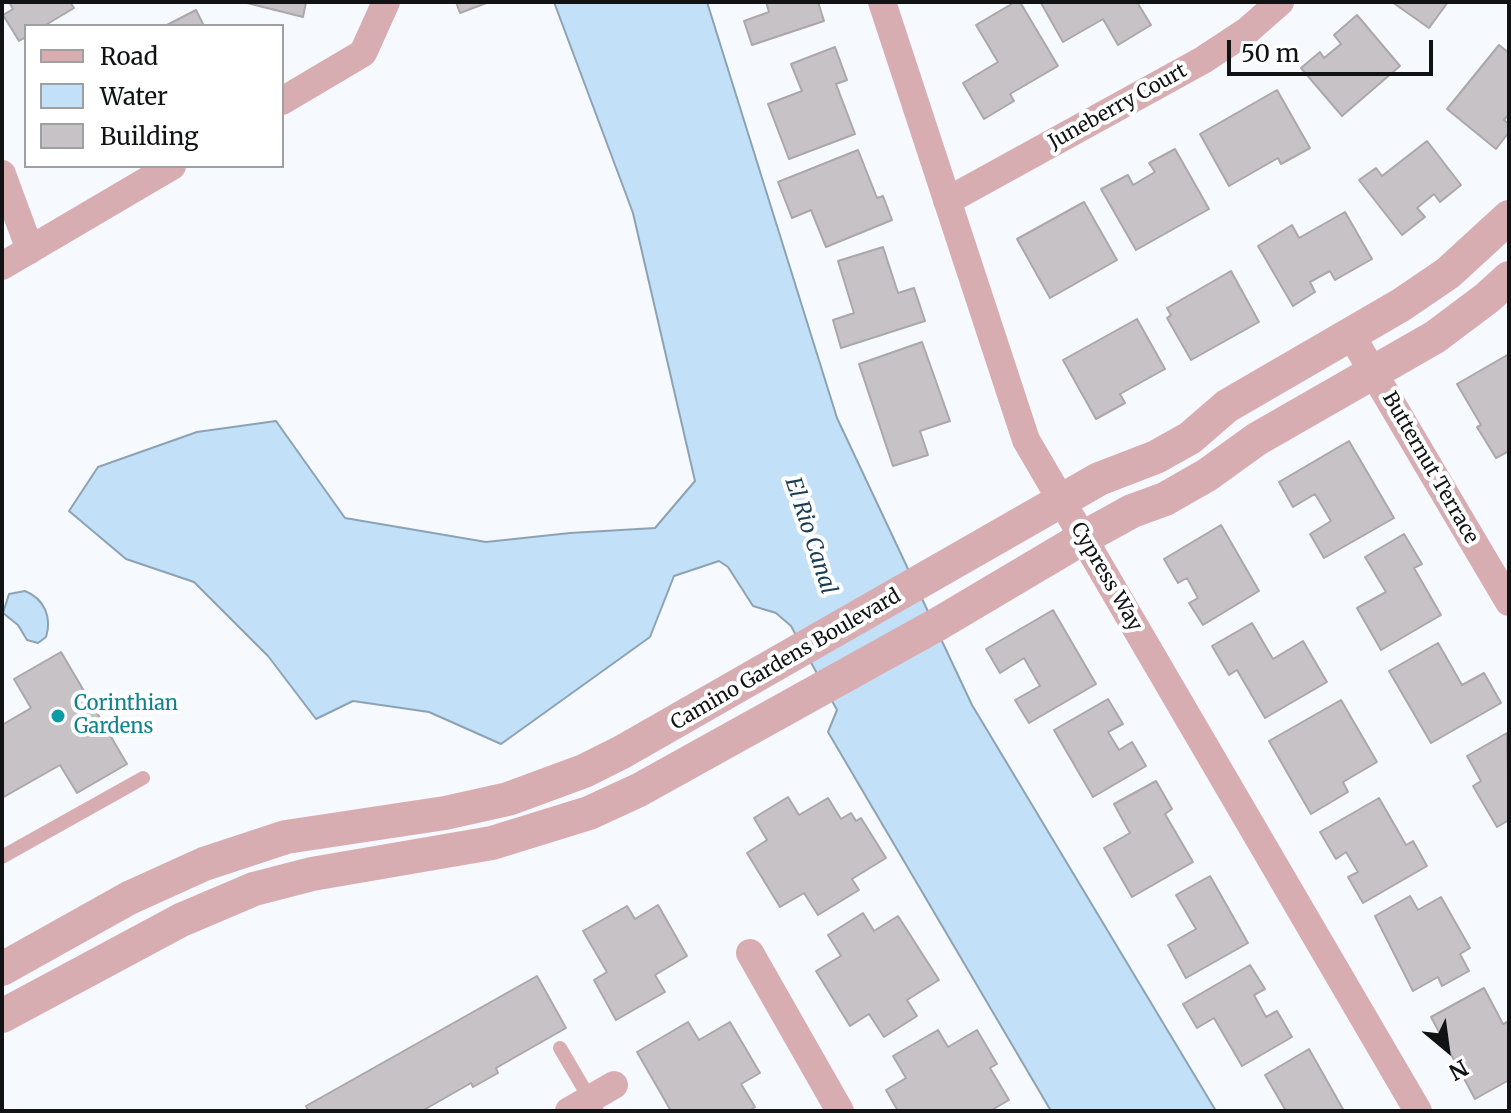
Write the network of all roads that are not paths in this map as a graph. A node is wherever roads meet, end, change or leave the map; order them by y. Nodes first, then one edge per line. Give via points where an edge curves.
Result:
1 (386, 2) edge
2 (882, 2) edge
3 (1280, 2) edge
4 (284, 100) edge
5 (169, 168) edge
6 (2, 174) edge
7 (947, 201) junction
8 (1509, 217) edge
9 (30, 250) junction
10 (2, 266) edge
11 (1509, 278) edge
12 (1351, 335) junction
13 (1375, 373) junction
14 (1061, 501) junction
15 (1083, 538) junction
16 (1509, 602) edge
17 (622, 752) junction
18 (143, 778) dead end
19 (639, 790) junction
20 (2, 857) edge
21 (69, 933) junction
22 (750, 953) dead end
23 (88, 968) junction
24 (2, 969) edge
25 (2, 1016) edge
26 (560, 1048) dead end
27 (592, 1102) edge
28 (840, 1111) edge
29 (1418, 1111) edge

1 - 4 street via 363,53
2 - 7 street, Cypress Way
3 - 7 street, Juneberry Court via 1203,60
5 - 9 street
6 - 9 street
7 - 14 street, Cypress Way via 1026,440
8 - 12 street, Camino Gardens Boulevard via 1448,273
9 - 10 street
11 - 13 street, Camino Gardens Boulevard via 1435,337
12 - 13 street, Butternut Terrace
12 - 14 street, Camino Gardens Boulevard via 1227,406 1190,438
13 - 15 street, Camino Gardens Boulevard via 1257,439 1165,499
13 - 16 street, Butternut Terrace
14 - 15 street, Cypress Way
14 - 17 street, Camino Gardens Boulevard
15 - 19 street, Camino Gardens Boulevard
15 - 29 street, Cypress Way
17 - 19 street
17 - 21 street, Camino Gardens Boulevard via 508,799 286,837 204,864
18 - 20 lane
19 - 23 street, Camino Gardens Boulevard via 589,813 492,843 254,889
21 - 23 street
21 - 24 street, Camino Gardens Boulevard
22 - 28 street
23 - 25 street, Camino Gardens Boulevard
26 - 27 lane

